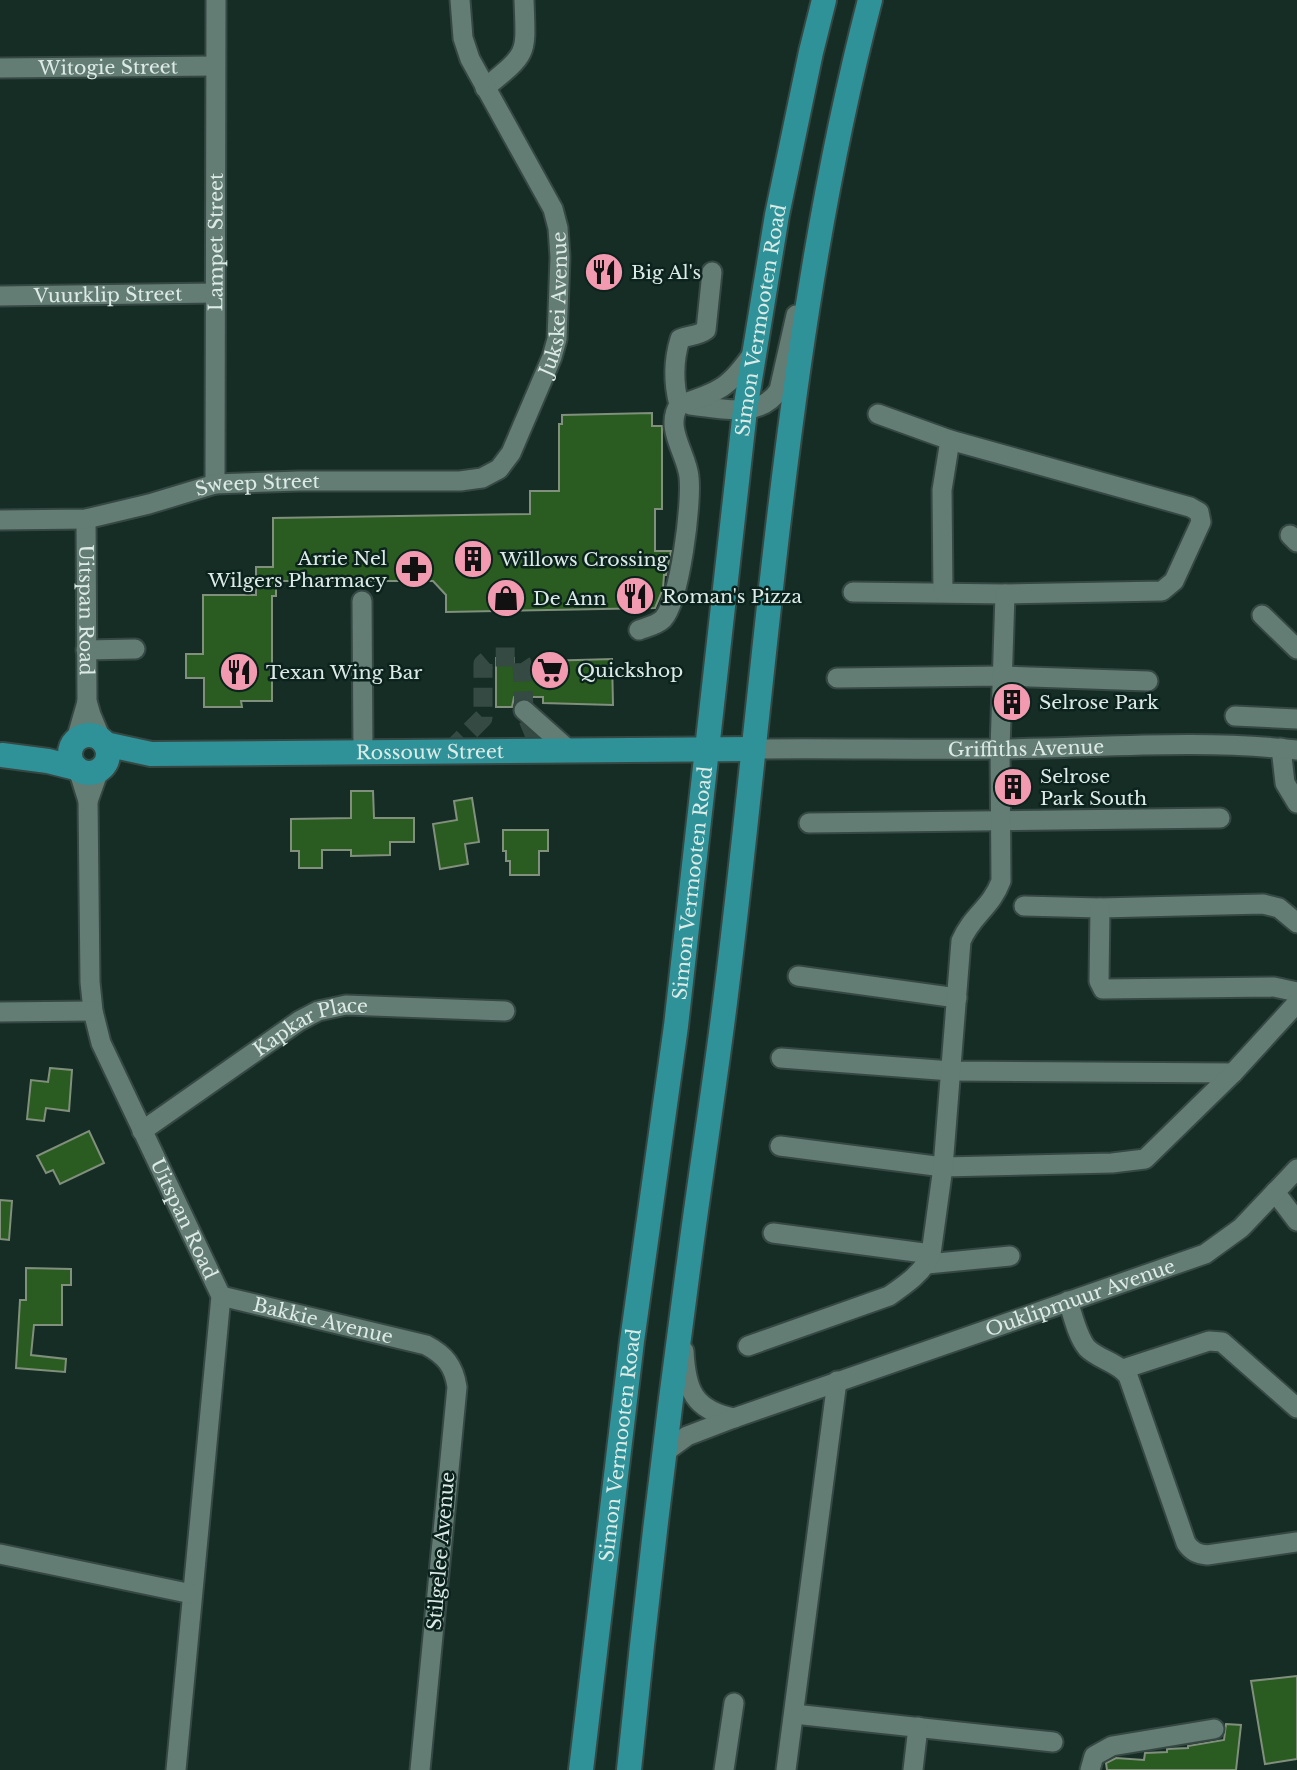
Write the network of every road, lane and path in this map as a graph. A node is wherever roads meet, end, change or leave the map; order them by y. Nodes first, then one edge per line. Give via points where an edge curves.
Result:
1 (216, 0) edge
2 (460, 0) edge
3 (524, 0) edge
4 (824, 0) edge
5 (870, 0) edge
6 (215, 66) junction
7 (0, 68) edge
8 (485, 88) junction
9 (822, 213) junction
10 (712, 272) dead end
11 (215, 293) junction
12 (0, 296) edge
13 (754, 352) junction
14 (681, 404) junction
15 (745, 410) junction
16 (878, 414) dead end
17 (950, 440) junction
18 (511, 453) joint
19 (215, 484) junction
20 (86, 519) junction
21 (0, 520) edge
22 (853, 592) dead end
23 (943, 592) junction
24 (1005, 594) junction
25 (362, 601) dead end
26 (1262, 615) dead end
27 (639, 630) dead end
28 (135, 649) dead end
29 (1297, 649) edge
30 (86, 650) junction
31 (1002, 676) junction
32 (838, 678) dead end
33 (1148, 681) dead end
34 (88, 702) junction
35 (524, 710) dead end
36 (1235, 716) dead end
37 (1297, 719) edge
38 (103, 741) junction
39 (707, 748) junction
40 (753, 749) junction
41 (1000, 749) junction
42 (1289, 749) edge
43 (569, 750) junction
44 (363, 752) junction
45 (151, 754) junction
46 (1, 755) edge
47 (84, 760) junction
48 (1297, 803) edge
49 (1220, 818) dead end
50 (1001, 820) junction
51 (809, 823) dead end
52 (1024, 906) dead end
53 (1100, 908) junction
54 (1297, 923) edge
55 (798, 976) dead end
56 (1297, 992) edge
57 (957, 998) junction
58 (1297, 1003) edge
59 (93, 1011) junction
60 (505, 1011) dead end
61 (0, 1012) edge
62 (781, 1058) dead end
63 (951, 1071) junction
64 (1233, 1073) junction
65 (142, 1131) junction
66 (780, 1146) dead end
67 (943, 1167) junction
68 (1297, 1169) edge
69 (1275, 1192) junction
70 (1297, 1221) edge
71 (773, 1233) dead end
72 (1010, 1256) dead end
73 (929, 1259) junction
74 (221, 1296) junction
75 (1068, 1301) junction
76 (683, 1309) junction
77 (426, 1345) joint
78 (748, 1346) dead end
79 (1123, 1369) junction
80 (837, 1381) junction
81 (1297, 1408) edge
82 (734, 1418) junction
83 (665, 1452) junction
84 (1297, 1542) edge
85 (0, 1555) edge
86 (192, 1594) junction
87 (734, 1703) dead end
88 (794, 1714) junction
89 (918, 1727) junction
90 (1214, 1729) dead end
91 (1053, 1742) dead end
92 (176, 1770) edge
93 (420, 1770) edge
94 (581, 1770) edge
95 (629, 1770) edge
96 (724, 1770) edge
97 (786, 1770) edge
98 (913, 1770) edge
99 (1090, 1770) edge

1 - 6 street, Lampet Street
2 - 8 street, Jukskei Avenue via 463,38
3 - 8 street via 524,50 517,62
4 - 13 main road, Simon Vermooten Road via 777,215
5 - 9 main road
6 - 7 street, Witogie Street
6 - 11 street, Lampet Street
8 - 18 street, Jukskei Avenue via 540,184 558,228 557,339
9 - 15 street via 779,390 764,405
9 - 40 main road via 788,439
10 - 14 street via 706,330 680,340 676,352 674,384
11 - 12 street, Vuurklip Street
11 - 19 street, Lampet Street
13 - 14 street via 723,387
13 - 15 main road, Simon Vermooten Road
14 - 15 street
14 - 27 street via 676,410 676,437 690,478 682,560 671,606 663,619
15 - 39 main road, Simon Vermooten Road
16 - 17 street
17 - 23 street via 942,489
17 - 24 street via 1190,507 1201,517 1174,581 1162,591
18 - 19 street, Sweep Street via 499,469 482,478 460,481
19 - 20 street, Sweep Street
20 - 21 street, Sweep Street
20 - 30 street, Uitspan Road
22 - 23 street
23 - 24 street
24 - 31 street
25 - 44 street
26 - 29 street
28 - 30 street
30 - 34 street, Uitspan Road
31 - 32 street
31 - 33 street
31 - 41 street
34 - 38 street, Uitspan Road
34 - 47 street, Uitspan Road
35 - 43 street
36 - 37 street
38 - 45 main road, Rossouw Street
38 - 47 main road via 107,760
39 - 40 main road, Rossouw Street
39 - 43 main road, Rossouw Street
39 - 94 main road, Simon Vermooten Road
40 - 41 street, Griffiths Avenue
40 - 76 main road via 727,988
41 - 42 street, Griffiths Avenue via 1200,745
41 - 50 street
42 - 48 street via 1285,783
43 - 44 main road, Rossouw Street
44 - 45 main road, Rossouw Street
45 - 47 main road, Rossouw Street
46 - 47 main road, Rossouw Street
47 - 59 street, Uitspan Road
49 - 50 street
50 - 51 street
50 - 57 street via 1001,881 995,897 967,927 961,941
52 - 53 street
53 - 54 street via 1263,904 1279,908
53 - 56 street via 1099,981 1103,989 1274,987
55 - 57 street
57 - 63 street
58 - 64 street
59 - 61 street
59 - 65 street, Uitspan Road via 101,1043
60 - 65 street, Kapkar Place via 346,1005 318,1011
62 - 63 street
63 - 64 street
63 - 67 street
64 - 67 street via 1144,1159
65 - 74 street, Uitspan Road
66 - 67 street
67 - 73 street
68 - 69 street, Ouklipmuur Avenue
69 - 70 street
69 - 75 street, Ouklipmuur Avenue via 1227,1240 1205,1254
71 - 73 street
72 - 73 street
73 - 78 street via 889,1296
74 - 77 street, Bakkie Avenue
74 - 86 street, Uitspan Road
75 - 79 street via 1088,1349
75 - 80 street, Ouklipmuur Avenue
76 - 82 street via 685,1373 694,1397 711,1411
76 - 83 main road
77 - 93 street, Stilgelee Avenue via 450,1364 457,1387
79 - 81 street via 1209,1341 1222,1342
79 - 84 street via 1191,1549 1207,1555
80 - 82 street, Ouklipmuur Avenue
80 - 88 street
82 - 83 street, Ouklipmuur Avenue via 687,1436
83 - 95 main road
85 - 86 street
86 - 92 street, Uitspan Road
87 - 96 street
88 - 89 street
88 - 97 street
89 - 91 street
89 - 98 street
90 - 99 street via 1112,1746 1094,1756

